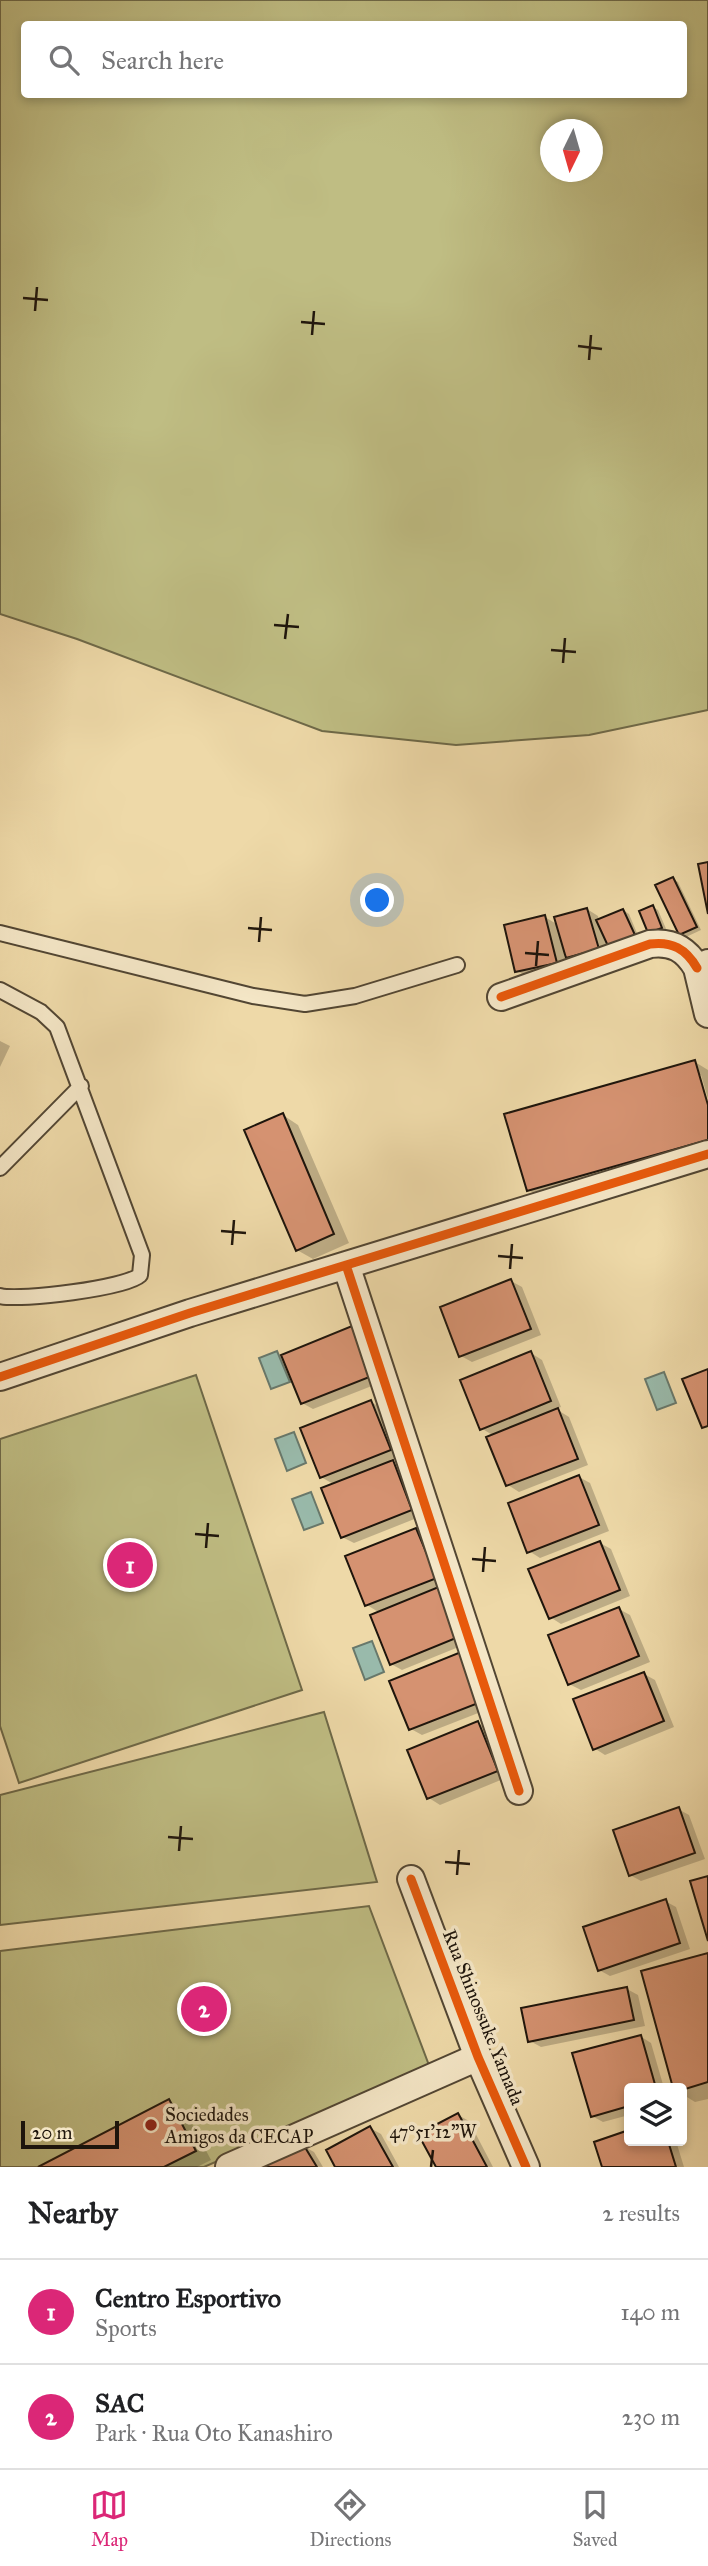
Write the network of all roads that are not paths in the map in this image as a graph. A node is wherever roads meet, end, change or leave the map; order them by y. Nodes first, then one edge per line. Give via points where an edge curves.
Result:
1 (0, 933) edge
2 (457, 965) dead end
3 (703, 966) edge
4 (0, 990) edge
5 (500, 997) dead end
6 (708, 1014) edge
7 (81, 1086) junction
8 (708, 1154) edge
9 (0, 1168) edge
10 (346, 1265) junction
11 (0, 1296) edge
12 (0, 1377) edge
13 (519, 1791) dead end
14 (411, 1879) dead end
15 (478, 2057) junction
16 (229, 2167) edge
17 (526, 2167) edge

1 - 2 lane via 253,996 305,1004 355,996
3 - 5 street via 678,947 650,944
3 - 6 street
4 - 7 lane via 57,1027
7 - 9 lane
7 - 11 lane via 142,1255 140,1275 125,1283 40,1296
8 - 10 street
10 - 12 street
10 - 13 street
14 - 15 street, Rua Shinossuke Yamada
15 - 16 street
15 - 17 street, Rua Shinossuke Yamada

